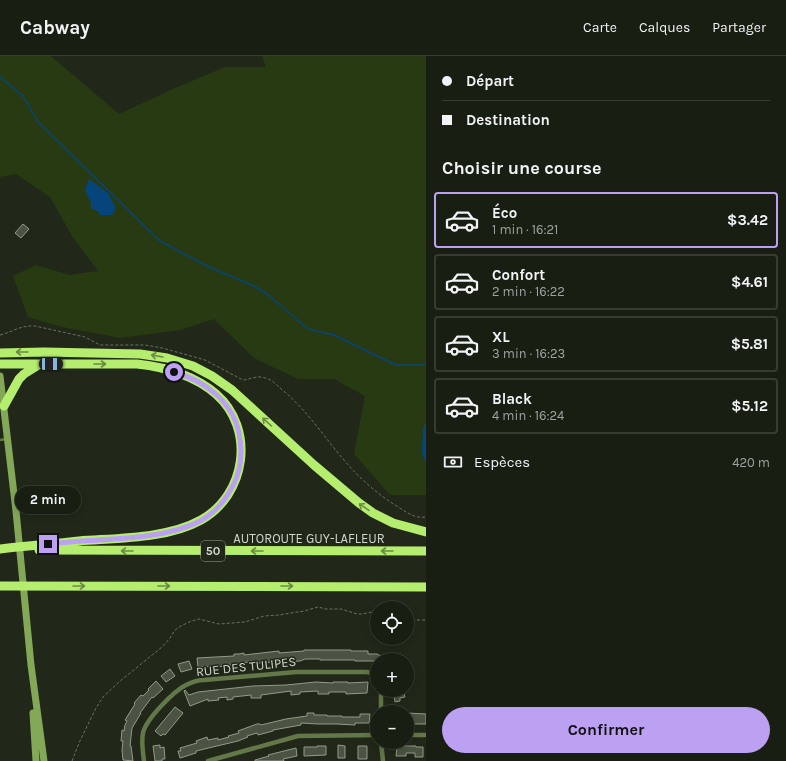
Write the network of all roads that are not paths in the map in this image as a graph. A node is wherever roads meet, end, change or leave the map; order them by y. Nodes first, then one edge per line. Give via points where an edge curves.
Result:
1 (0, 353) edge
2 (0, 364) edge
3 (40, 364) junction
4 (0, 376) edge
5 (4, 406) junction
6 (4, 440) edge
7 (426, 532) edge
8 (0, 550) edge
9 (426, 551) edge
10 (0, 586) edge
11 (48, 586) junction
12 (426, 587) edge
13 (0, 591) edge
14 (31, 665) junction
15 (370, 673) edge
16 (370, 735) edge
17 (414, 735) edge
18 (426, 735) edge
19 (382, 749) edge
20 (36, 761) edge
21 (44, 761) edge
22 (144, 761) edge
23 (208, 761) edge
24 (383, 761) edge

7 -> 1 highway via 393,523 359,504 232,390 193,366 167,358 140,354
2 - 3 highway
3 - 5 highway via 19,379
3 -> 8 highway via 143,365 196,380 219,397 234,419 241,444 239,471 233,487 218,507 201,520 180,529 154,535
4 - 5 main road
5 - 6 main road
6 - 14 main road via 17,526
9 -> 8 highway, AUTOROUTE GUY-LAFLEUR / 50
10 - 11 highway
11 -> 12 highway
11 - 13 highway
14 - 20 main road
14 - 21 main road
15 - 22 street, RUE DES TULIPES via 296,672 192,682 173,694 146,725 142,738
16 - 23 street via 298,736
17 - 18 street
19 - 24 street

